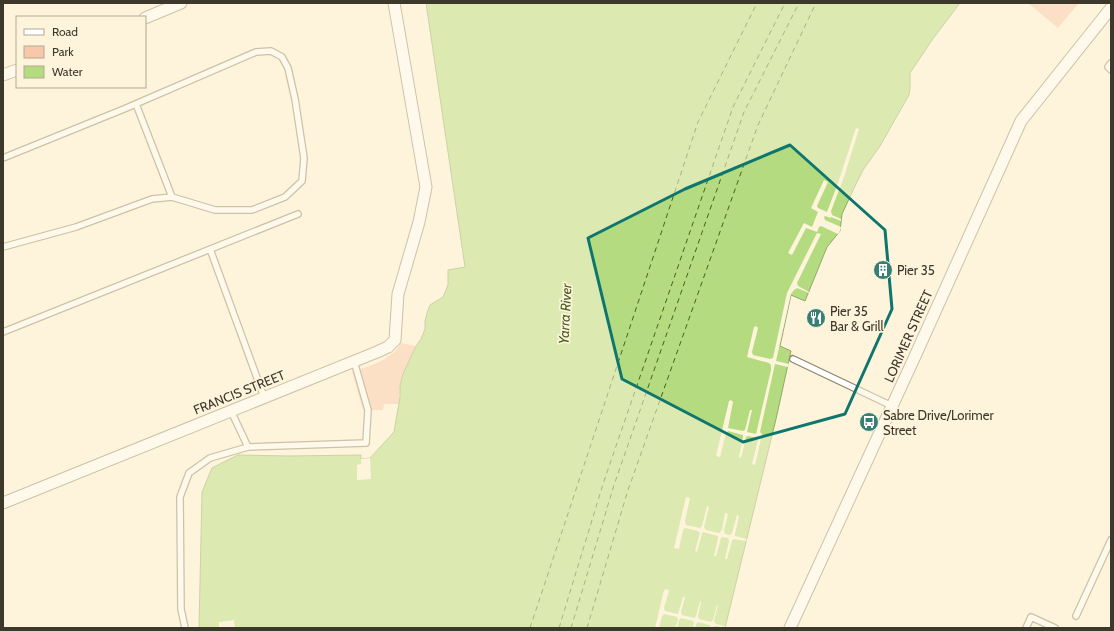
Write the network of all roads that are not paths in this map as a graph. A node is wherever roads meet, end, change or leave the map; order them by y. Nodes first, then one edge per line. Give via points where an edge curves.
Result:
1 (181, 3) edge
2 (394, 3) edge
3 (1111, 8) edge
4 (146, 18) edge
5 (1111, 63) edge
6 (16, 70) edge
7 (1111, 70) edge
8 (3, 75) edge
9 (136, 104) junction
10 (3, 158) edge
11 (172, 197) junction
12 (298, 214) dead end
13 (3, 246) edge
14 (210, 249) junction
15 (3, 332) edge
16 (793, 359) dead end
17 (354, 361) junction
18 (264, 397) junction
19 (892, 406) junction
20 (231, 411) junction
21 (248, 447) junction
22 (3, 503) edge
23 (1111, 540) edge
24 (1076, 616) dead end
25 (185, 628) edge
26 (790, 628) edge
27 (1026, 628) edge
28 (1055, 628) edge

1 - 4 street
2 - 17 street, FRANCIS STREET via 426,187 419,222 398,294 395,340 388,347
3 - 19 street, LORIMER STREET via 1021,121
5 - 7 lane via 1108,67
6 - 8 street
9 - 10 lane
9 - 11 lane
9 - 11 lane via 256,52 271,51 282,57 288,68 304,158 302,181 285,197 252,210 214,210
11 - 13 lane via 152,199 76,227
12 - 14 lane
14 - 15 lane
14 - 18 lane
16 - 19 lane
17 - 18 street, FRANCIS STREET
17 - 21 lane via 368,410 366,443
18 - 20 street, FRANCIS STREET
19 - 26 street, LORIMER STREET
20 - 21 lane
20 - 22 street, FRANCIS STREET
21 - 25 lane via 210,458 189,474 180,497 181,609
23 - 24 lane
27 - 28 lane via 1031,617

